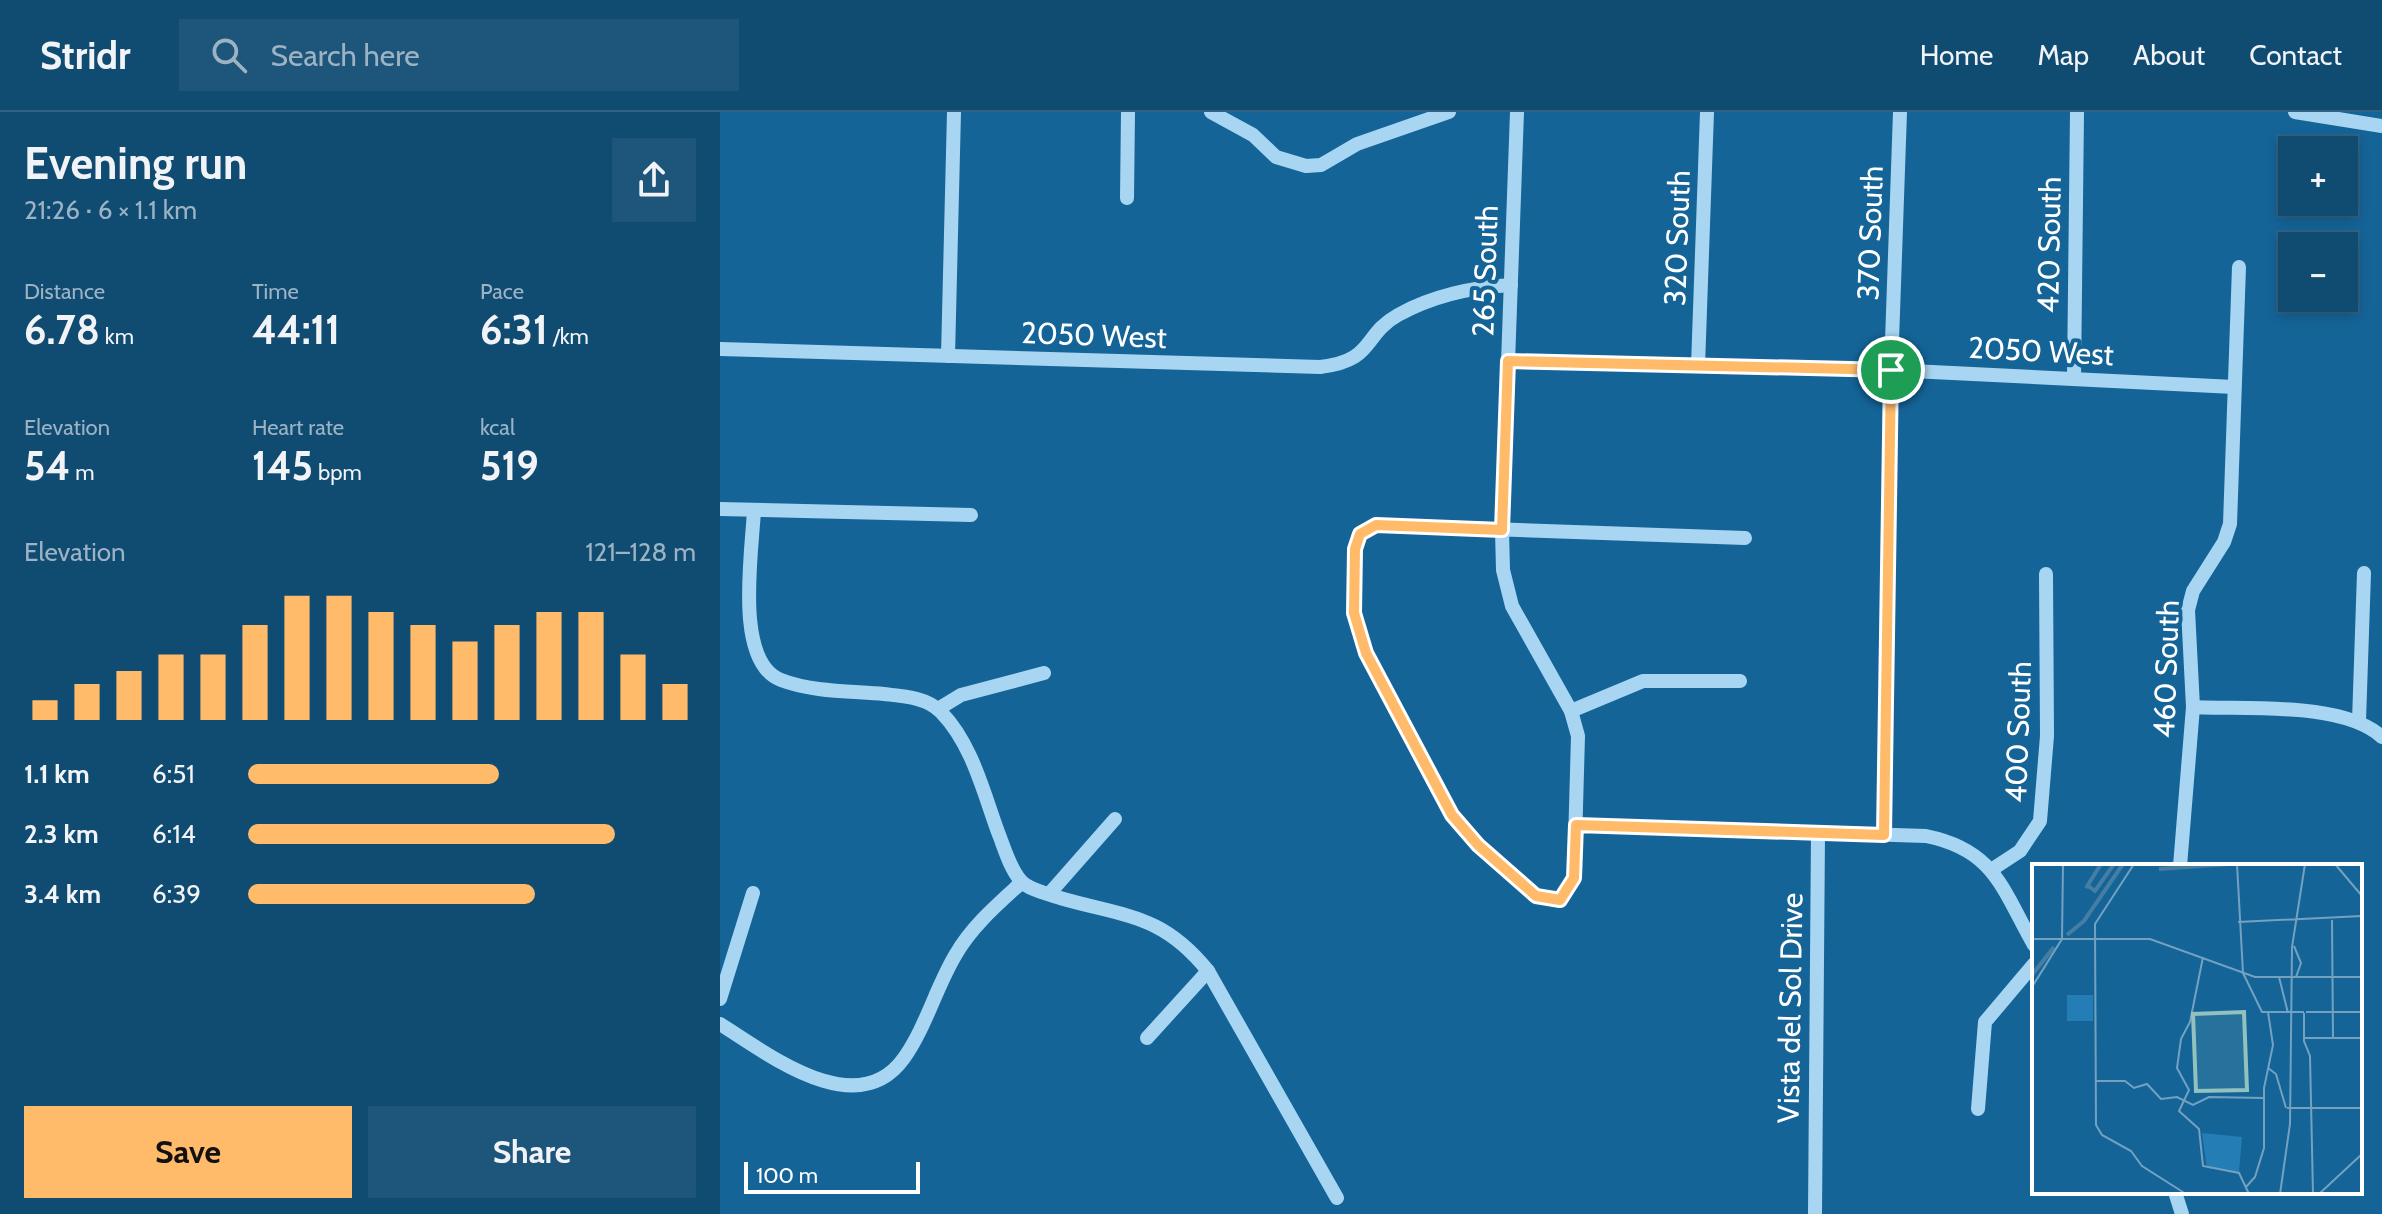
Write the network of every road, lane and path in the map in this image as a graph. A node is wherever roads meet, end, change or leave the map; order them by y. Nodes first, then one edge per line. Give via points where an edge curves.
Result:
1 (954, 112) edge
2 (1128, 112) edge
3 (1211, 112) edge
4 (1449, 112) edge
5 (1517, 112) edge
6 (1707, 112) edge
7 (1900, 112) edge
8 (2077, 112) edge
9 (2295, 112) edge
10 (2382, 126) edge
11 (1127, 198) dead end
12 (2239, 267) dead end
13 (1511, 285) junction
14 (720, 349) edge
15 (948, 356) junction
16 (1508, 361) junction
17 (1698, 366) junction
18 (1891, 370) junction
19 (2074, 378) junction
20 (2234, 387) junction
21 (720, 509) edge
22 (754, 510) junction
23 (971, 515) dead end
24 (1502, 530) junction
25 (1745, 538) dead end
26 (2364, 573) dead end
27 (2046, 574) dead end
28 (1044, 673) dead end
29 (1740, 681) dead end
30 (2193, 707) junction
31 (938, 709) junction
32 (1571, 711) junction
33 (2359, 721) junction
34 (2382, 737) edge
35 (1115, 819) dead end
36 (1576, 825) junction
37 (1818, 834) junction
38 (1884, 835) junction
39 (2180, 864) edge
40 (1991, 870) junction
41 (1022, 882) junction
42 (753, 893) dead end
43 (1049, 894) junction
44 (2032, 942) edge
45 (2032, 966) edge
46 (1208, 971) junction
47 (720, 999) edge
48 (720, 1024) edge
49 (1147, 1038) dead end
50 (1978, 1109) dead end
51 (2176, 1194) edge
52 (1337, 1198) dead end
53 (1815, 1213) edge
54 (2182, 1214) edge

1 - 15 street
2 - 11 street
3 - 4 street via 1253,135 1276,157 1306,166 1321,165 1357,144
5 - 13 street, 265 South
6 - 17 street, 320 South
7 - 18 street, 370 South
8 - 19 street, 420 South
9 - 10 street
12 - 20 street, 460 South
13 - 15 street, 2050 West via 1442,297 1398,315 1368,349 1341,365
13 - 16 street, 265 South
14 - 15 street, 2050 West
16 - 17 street, 2050 West
16 - 24 street, 265 South
17 - 18 street, 2050 West
18 - 19 street, 2050 West
18 - 38 street, 370 South
19 - 20 street, 2050 West
20 - 30 street, 460 South via 2230,524 2188,610
21 - 22 street
22 - 23 street
22 - 31 street via 750,632 765,670 795,685 903,696
24 - 25 street
24 - 32 street, 265 South via 1503,570 1512,606
24 - 36 street, 265 South via 1376,525 1360,534 1355,549 1354,613 1366,653 1452,815 1478,845 1536,896 1560,900 1574,878
26 - 33 street
27 - 40 street, 400 South via 2047,736 2040,821 2020,851
28 - 31 street via 961,695
29 - 32 street via 1643,681
30 - 33 street via 2334,714
30 - 39 street, 460 South
31 - 41 street via 974,764 1006,854
32 - 36 street, 265 South via 1578,736
33 - 34 street
35 - 43 street
36 - 37 street
37 - 38 street
37 - 53 street, Vista del Sol Drive
38 - 40 street via 1954,842
40 - 44 street
41 - 43 street
41 - 48 street via 964,942 905,1057 873,1084 814,1078
42 - 47 street
43 - 46 street via 1166,929 1187,944
45 - 50 street via 1985,1022
46 - 49 street
46 - 52 street
51 - 54 street

